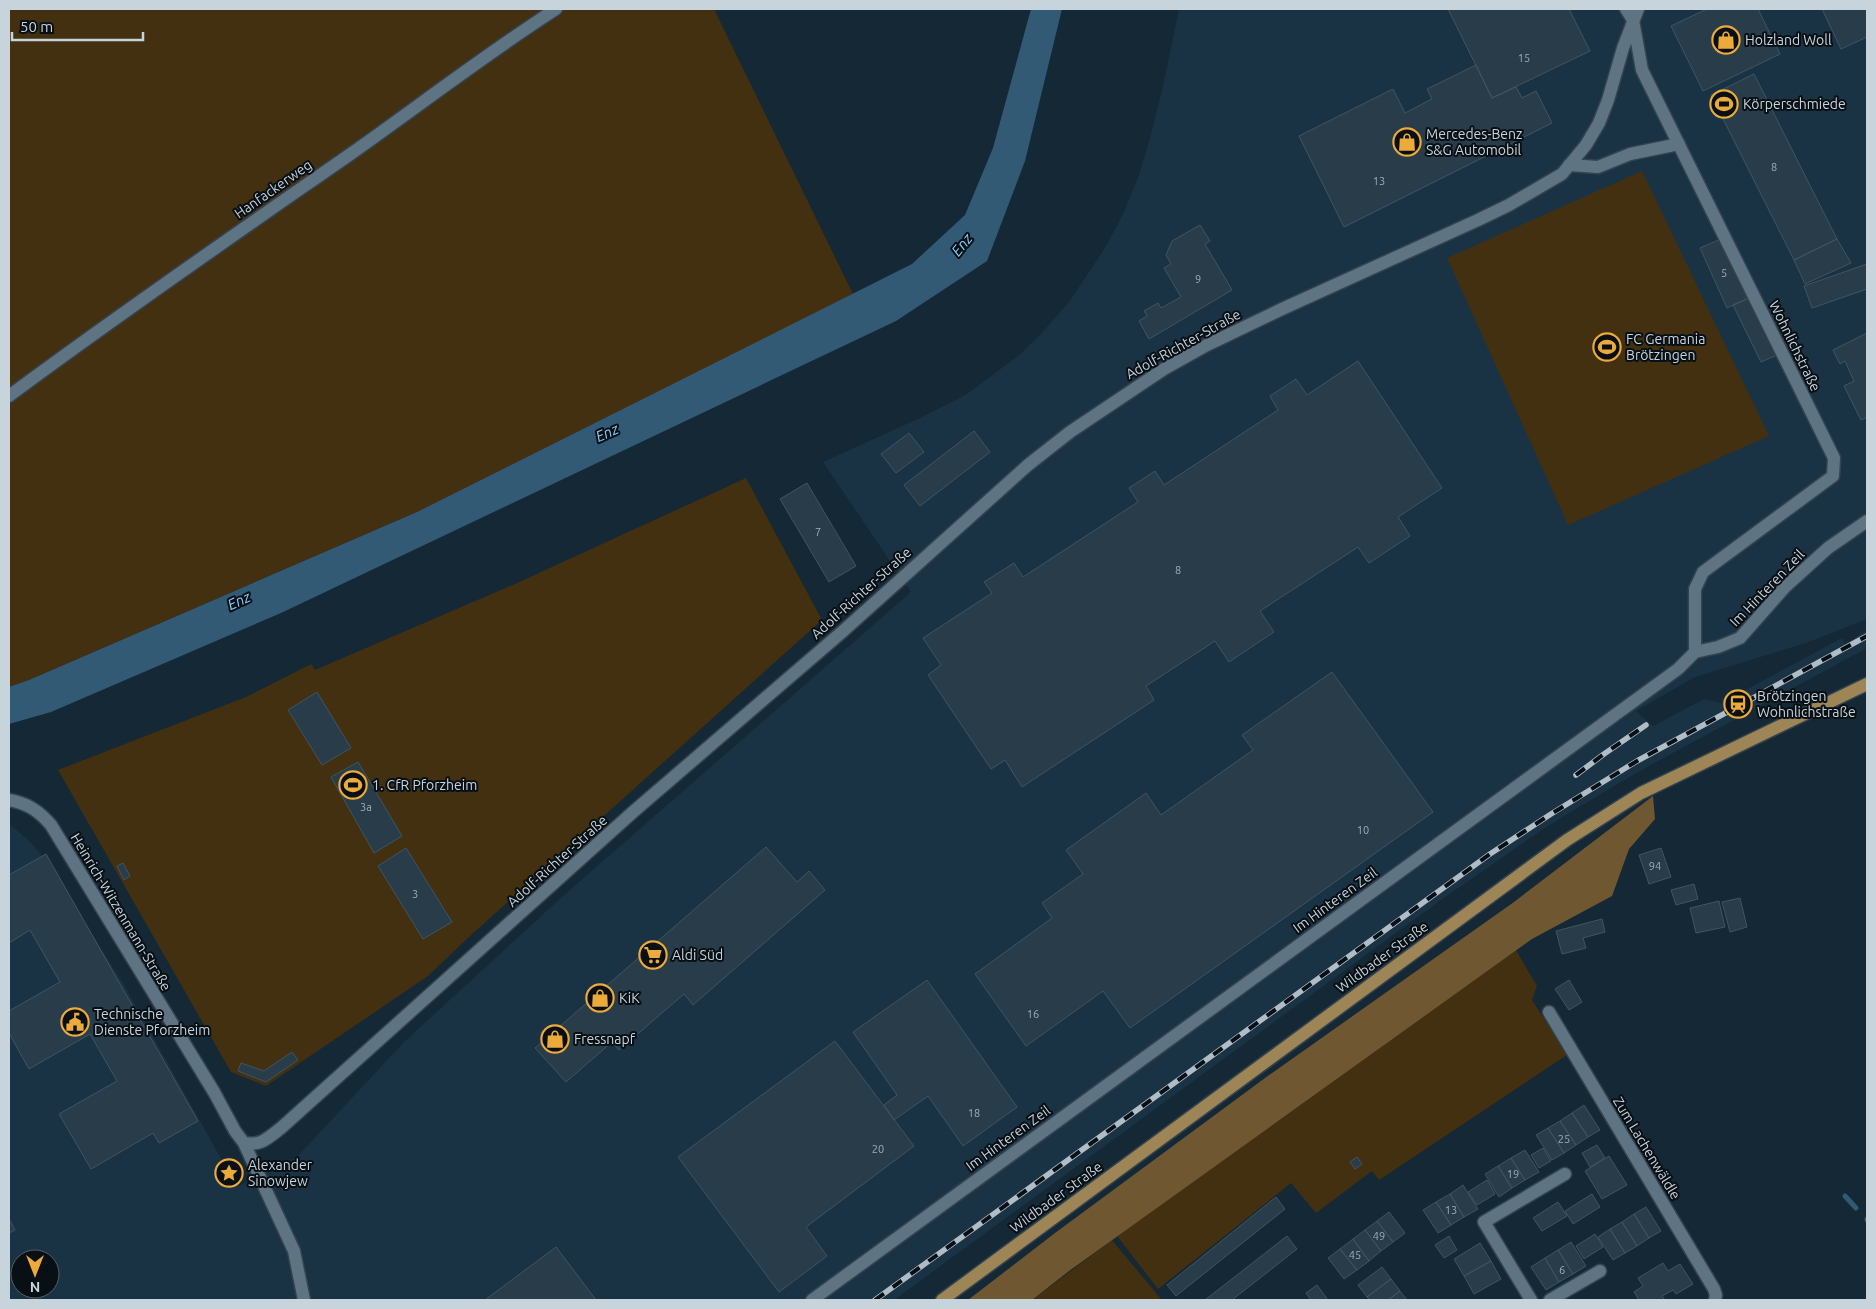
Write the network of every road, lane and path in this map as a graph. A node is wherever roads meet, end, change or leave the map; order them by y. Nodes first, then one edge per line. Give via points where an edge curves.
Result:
1 (556, 9) edge
2 (1626, 9) edge
3 (1635, 14) edge
4 (1680, 144) junction
5 (1569, 165) junction
6 (9, 396) edge
7 (1867, 521) edge
8 (1695, 652) junction
9 (1867, 684) edge
10 (9, 800) edge
11 (1549, 1012) dead end
12 (244, 1143) junction
13 (1565, 1174) dead end
14 (1600, 1271) dead end
15 (304, 1300) edge
16 (812, 1300) edge
17 (942, 1300) edge
18 (1531, 1300) edge
19 (1550, 1300) edge
20 (1715, 1300) edge

1 - 6 street, Hanfackerweg via 92,334
2 - 3 street, Wohnlichstraße
3 - 4 street, Wohnlichstraße via 1642,70
3 - 5 street, Adolf-Richter-Straße via 1599,123
4 - 5 street via 1630,154 1598,167
4 - 8 street, Wohnlichstraße via 1834,458 1833,476 1703,572 1695,589
5 - 12 street, Adolf-Richter-Straße via 1562,174 1509,206 1207,345 1164,369 1070,432 1028,464 842,632 633,812 281,1128 254,1145
7 - 8 street, Im Hinteren Zeil via 1828,548 1785,587 1740,638 1718,648
8 - 16 street, Im Hinteren Zeil via 1678,669
9 - 17 main road, Wildbader Straße via 1640,793 1566,840
10 - 12 street, Heinrich-Witzenmann-Straße via 35,809 51,825
11 - 20 street, Zum Lachenwäldle via 1714,1289
12 - 15 street, Heinrich-Witzenmann-Straße via 294,1251
13 - 18 street via 1484,1222
14 - 19 street

